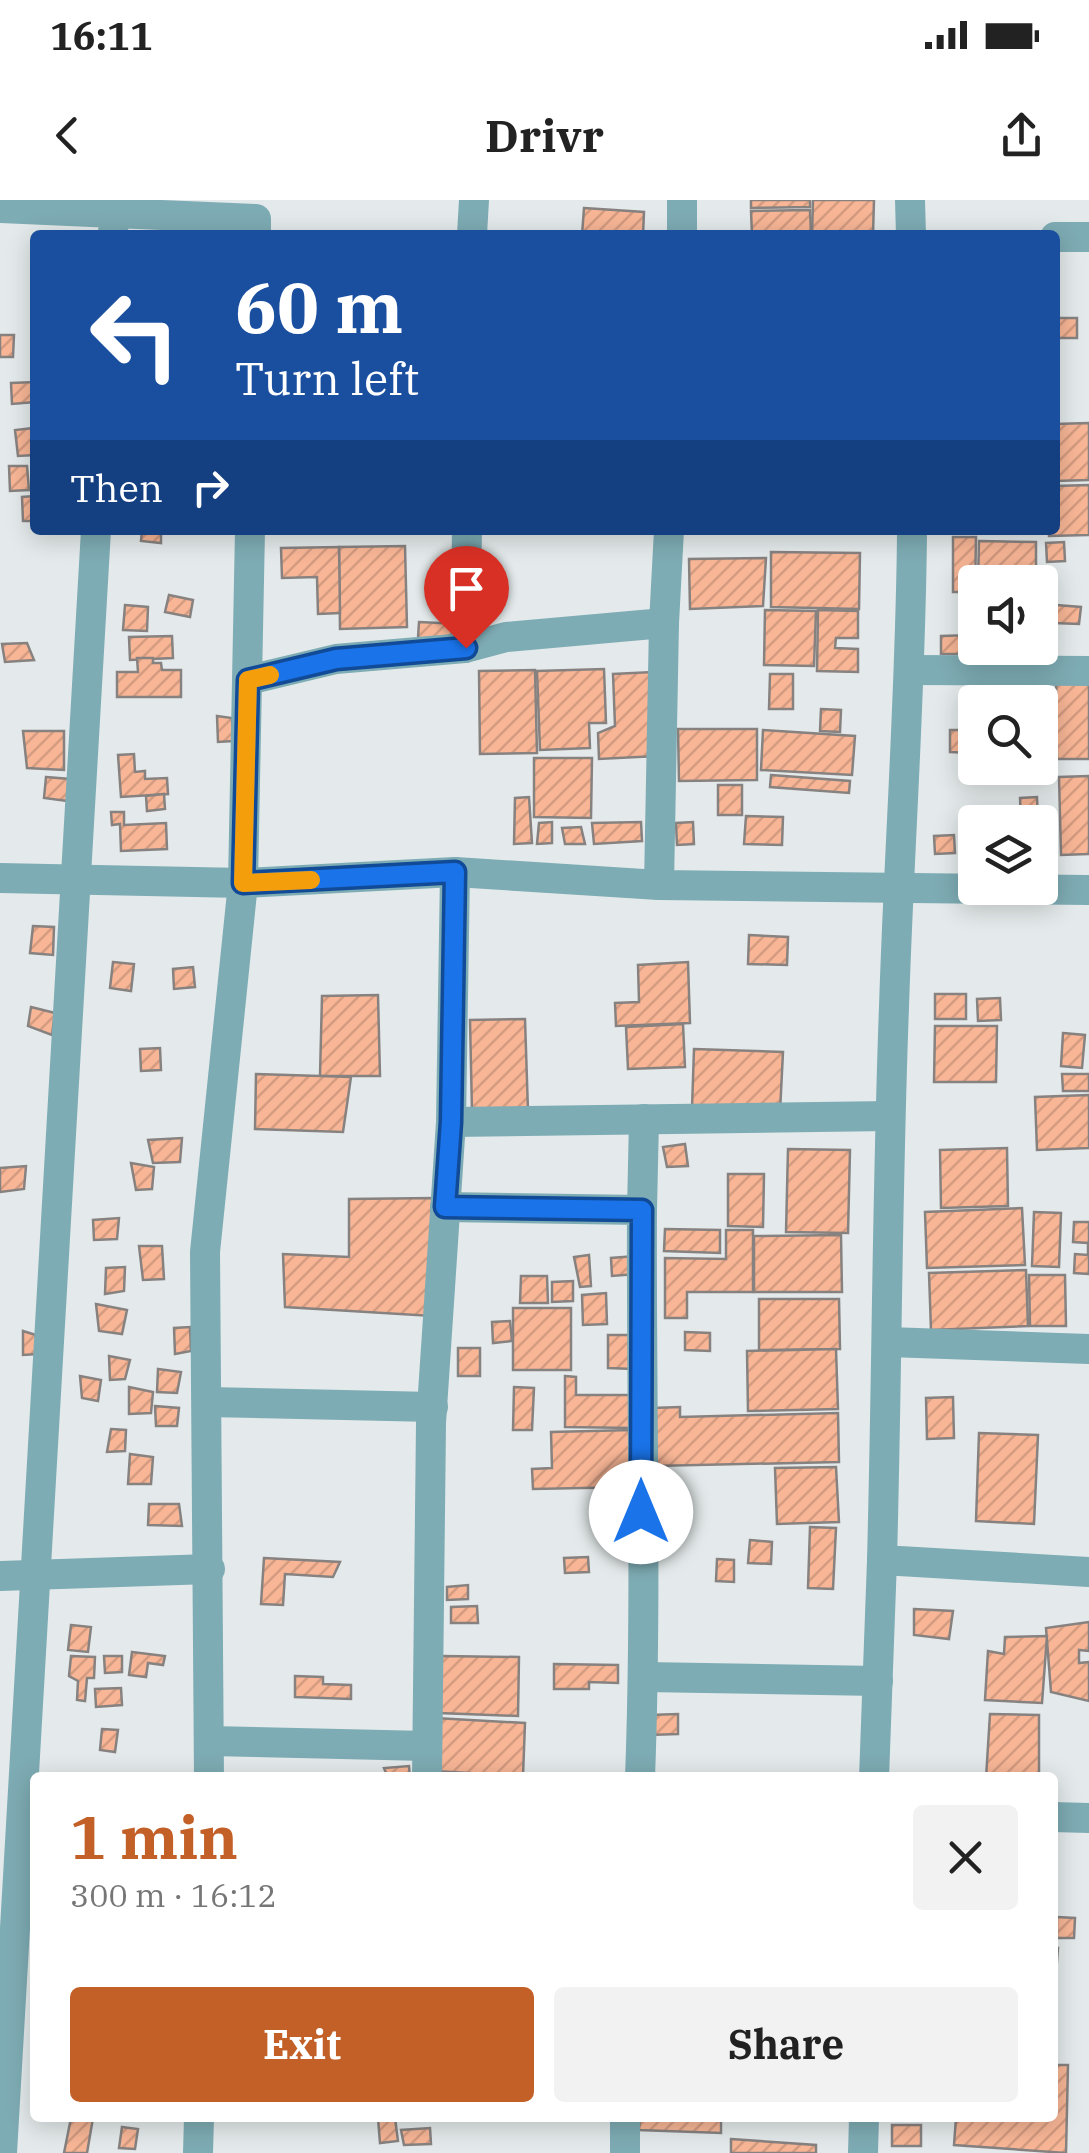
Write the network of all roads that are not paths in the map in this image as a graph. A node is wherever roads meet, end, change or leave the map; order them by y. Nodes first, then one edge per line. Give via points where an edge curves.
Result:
1 (474, 200) edge
2 (682, 200) edge
3 (910, 200) edge
4 (0, 208) edge
5 (256, 218) edge
6 (113, 224) edge
7 (472, 230) edge
8 (682, 230) edge
9 (911, 230) edge
10 (1060, 237) edge
11 (1089, 237) edge
12 (96, 535) edge
13 (250, 535) edge
14 (466, 535) edge
15 (669, 535) edge
16 (912, 535) edge
17 (664, 624) junction
18 (466, 648) junction
19 (911, 670) junction
20 (1089, 671) edge
21 (248, 680) junction
22 (455, 872) junction
23 (0, 878) edge
24 (77, 882) junction
25 (243, 883) junction
26 (660, 885) junction
27 (898, 887) junction
28 (1089, 890) edge
29 (890, 1116) junction
30 (644, 1119) junction
31 (451, 1122) junction
32 (445, 1207) junction
33 (642, 1210) junction
34 (888, 1342) junction
35 (1089, 1349) edge
36 (207, 1402) junction
37 (432, 1408) junction
38 (882, 1560) junction
39 (210, 1569) junction
40 (1089, 1572) edge
41 (0, 1576) edge
42 (36, 1577) junction
43 (644, 1677) junction
44 (878, 1680) junction
45 (210, 1741) junction
46 (427, 1746) junction
47 (209, 1772) edge
48 (427, 1772) edge
49 (640, 1772) edge
50 (874, 1772) edge
51 (1058, 1816) edge
52 (1089, 1818) edge
53 (199, 2122) edge
54 (625, 2122) edge
55 (864, 2122) edge
56 (2, 2153) edge
57 (198, 2153) edge
58 (625, 2153) edge
59 (863, 2153) edge

1 - 7 street
2 - 8 street
3 - 9 street
4 - 6 street
5 - 6 street
10 - 11 street
12 - 24 street
13 - 21 street
14 - 18 street
15 - 17 street
16 - 19 street
17 - 18 street via 506,637
17 - 26 street
18 - 21 street via 336,659
19 - 20 street
19 - 27 street
21 - 25 street
22 - 25 street
22 - 26 street
22 - 31 street
23 - 24 street
24 - 25 street
24 - 42 street
25 - 36 street via 205,1252
26 - 27 street
27 - 28 street
27 - 29 street
29 - 30 street
29 - 34 street
30 - 31 street
30 - 33 street
31 - 32 street
32 - 33 street
32 - 37 street
33 - 43 street
34 - 35 street
34 - 38 street
36 - 37 street
36 - 39 street
37 - 46 street
38 - 40 street
38 - 44 street
39 - 42 street
39 - 45 street
41 - 42 street
42 - 56 street
43 - 44 street
43 - 49 street
44 - 50 street
45 - 46 street
45 - 47 street
46 - 48 street
51 - 52 street
53 - 57 street
54 - 58 street
55 - 59 street

